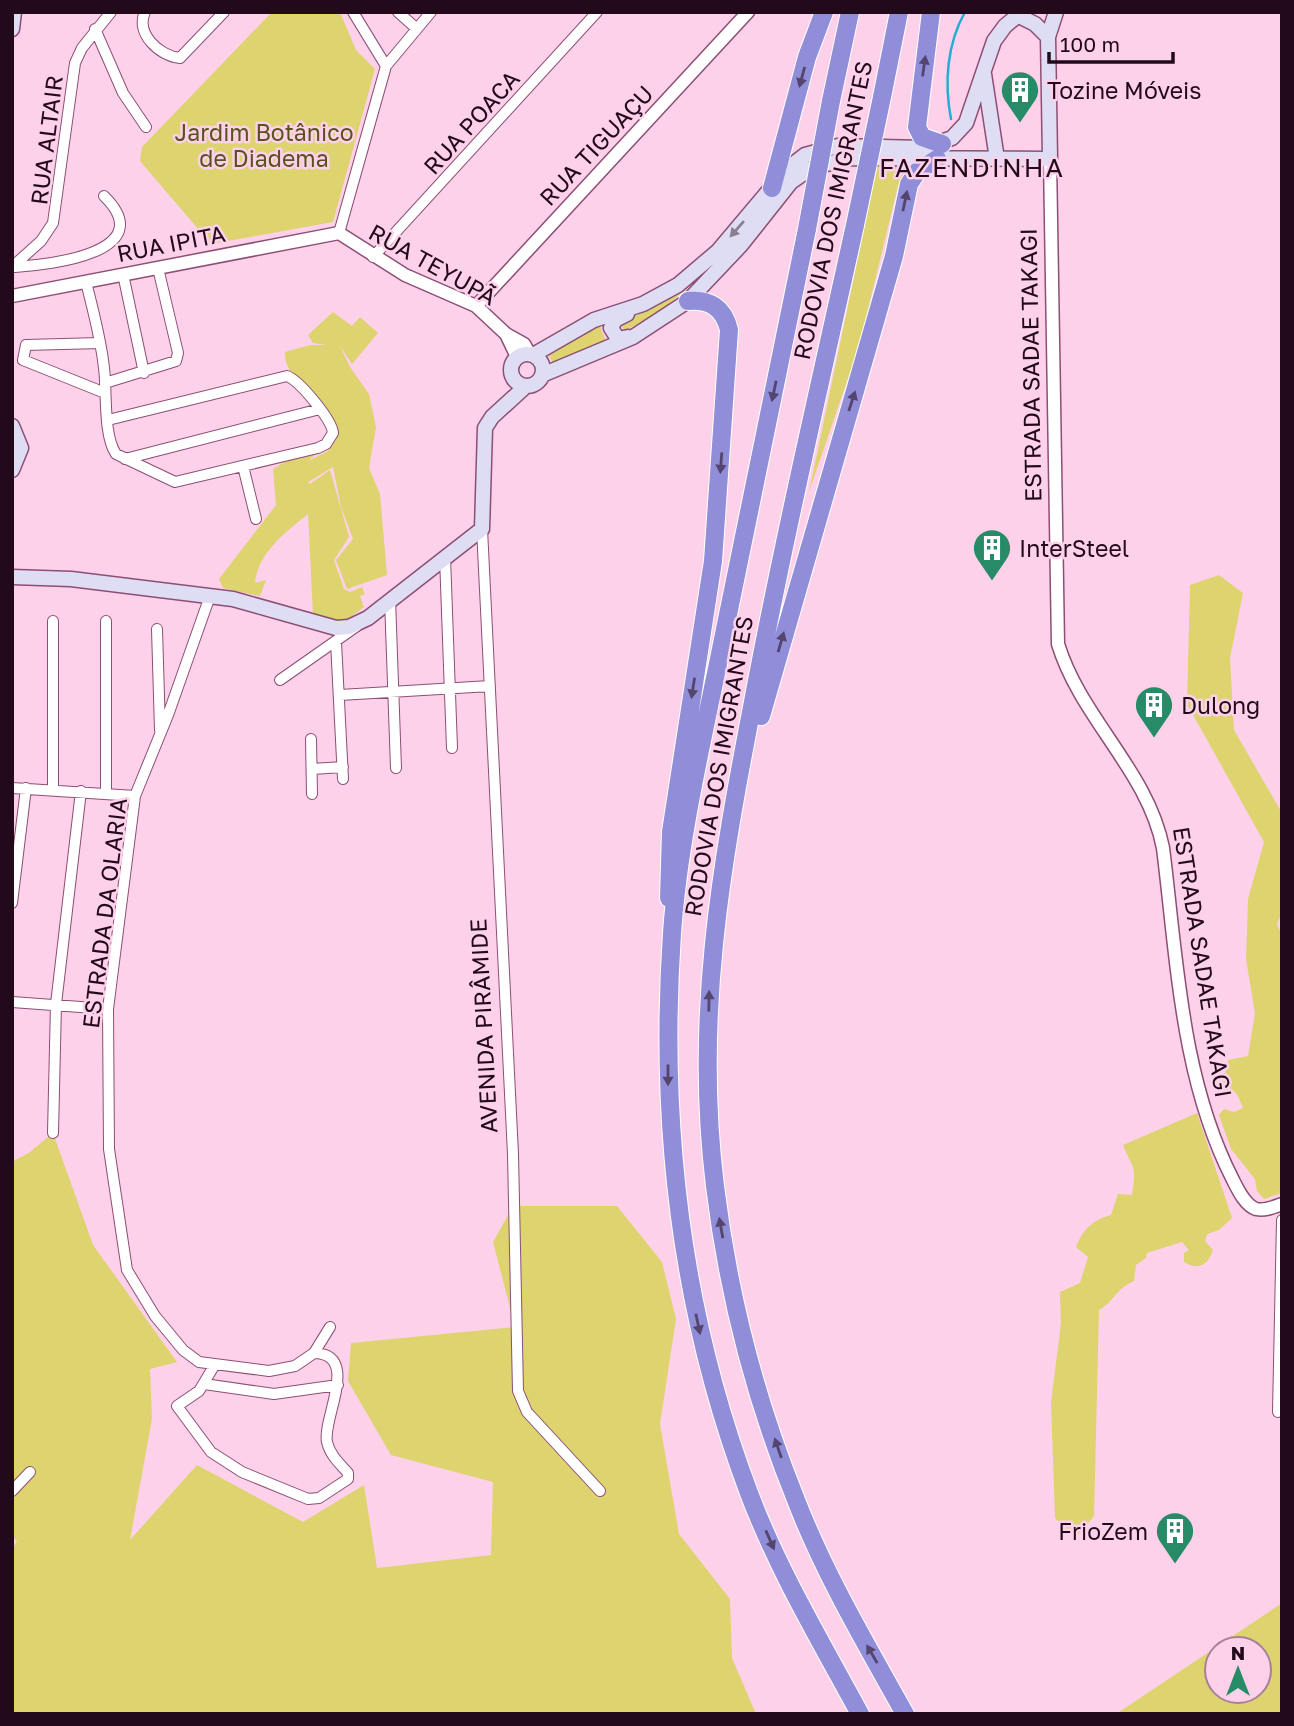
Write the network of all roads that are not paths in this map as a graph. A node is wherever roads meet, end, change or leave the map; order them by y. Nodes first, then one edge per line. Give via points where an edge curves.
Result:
1 (15, 12) edge
2 (111, 12) edge
3 (145, 12) edge
4 (224, 12) edge
5 (354, 12) edge
6 (398, 12) edge
7 (432, 12) edge
8 (597, 12) edge
9 (748, 12) edge
10 (824, 12) edge
11 (850, 12) edge
12 (899, 12) edge
13 (931, 12) edge
14 (1056, 12) edge
15 (1020, 14) edge
16 (12, 29) edge
17 (95, 29) junction
18 (417, 29) junction
19 (1048, 37) junction
20 (984, 65) junction
21 (386, 66) junction
22 (146, 127) dead end
23 (940, 151) junction
24 (997, 159) junction
25 (1050, 159) junction
26 (772, 188) junction
27 (104, 196) dead end
28 (339, 233) junction
29 (373, 257) junction
30 (14, 267) edge
31 (158, 268) junction
32 (123, 274) junction
33 (86, 282) junction
34 (12, 296) edge
35 (658, 297) junction
36 (688, 301) junction
37 (476, 306) junction
38 (633, 337) junction
39 (100, 343) junction
40 (526, 355) junction
41 (144, 373) junction
42 (542, 375) junction
43 (520, 383) junction
44 (105, 388) junction
45 (320, 409) junction
46 (108, 420) junction
47 (12, 426) edge
48 (125, 459) junction
49 (243, 466) junction
50 (12, 470) edge
51 (256, 519) dead end
52 (482, 529) junction
53 (445, 557) junction
54 (12, 577) edge
55 (210, 596) junction
56 (390, 599) junction
57 (53, 621) dead end
58 (106, 621) dead end
59 (361, 622) junction
60 (324, 625) junction
61 (157, 629) dead end
62 (336, 642) junction
63 (322, 651) junction
64 (280, 680) dead end
65 (490, 686) junction
66 (449, 688) junction
67 (395, 692) junction
68 (340, 695) junction
69 (160, 734) junction
70 (311, 738) dead end
71 (452, 748) dead end
72 (743, 752) junction
73 (343, 767) junction
74 (396, 768) dead end
75 (312, 769) junction
76 (344, 779) dead end
77 (12, 788) edge
78 (26, 789) junction
79 (52, 790) junction
80 (80, 791) junction
81 (106, 792) junction
82 (312, 794) dead end
83 (135, 796) junction
84 (12, 903) edge
85 (672, 928) junction
86 (12, 1002) edge
87 (56, 1004) junction
88 (108, 1009) junction
89 (53, 1133) dead end
90 (1282, 1204) edge
91 (1282, 1220) edge
92 (330, 1326) dead end
93 (314, 1353) junction
94 (214, 1366) junction
95 (204, 1384) junction
96 (338, 1385) junction
97 (1278, 1412) dead end
98 (30, 1472) dead end
99 (12, 1491) edge
100 (600, 1491) dead end
101 (860, 1714) edge
102 (905, 1714) edge

1 - 16 main road
2 - 17 street, RUA ALTAIR
3 - 4 street via 141,21 144,34 165,54 180,58
5 - 21 street
6 - 18 street
7 - 18 street
8 - 29 street, RUA POACA
9 - 37 street, RUA TIGUAÇU
10 -> 26 highway via 807,57
11 -> 85 highway, RODOVIA DOS IMIGRANTES, bridge via 696,771
12 - 72 highway, RODOVIA DOS IMIGRANTES, bridge
23 -> 13 highway via 917,127
14 - 19 main road, ESTRADA SADAE TAKAGI
15 - 19 main road
15 - 20 main road via 997,35
17 - 22 street via 123,93
17 - 30 street, RUA ALTAIR via 75,62 53,223
18 - 21 street
19 - 25 main road, ESTRADA SADAE TAKAGI
20 - 23 main road via 968,117
20 - 24 main road
21 - 28 street
23 - 24 main road
23 - 26 main road via 857,145 827,148 794,162
23 - 36 main road via 850,158 804,172
72 -> 23 highway via 757,732 870,340 909,184
24 - 25 main road
25 - 90 street, ESTRADA SADAE TAKAGI via 1058,644 1079,693 1156,817 1195,1077 1217,1144 1240,1193 1252,1207 1270,1209
26 -> 35 main road via 718,251
27 - 30 street via 119,219 118,234 112,241 89,254
28 - 29 street, RUA TEYUPÃ
28 - 31 street, RUA IPITA
29 - 37 street, RUA TEYUPÃ
31 - 32 street, RUA IPITA
31 - 41 street via 178,357 174,364
32 - 33 street, RUA IPITA
32 - 41 street
33 - 34 street, RUA IPITA
33 - 39 street
35 - 38 main road via 612,324 614,337
35 - 40 main road via 594,320
36 - 38 main road
36 -> 85 highway via 710,302 722,312 729,330 713,561 668,854
37 - 40 street, RUA TEYUPÃ
38 - 42 main road
39 - 44 street
39 - 44 street via 26,345 23,360
40 - 42 main road via 541,362
40 - 43 main road via 510,370
41 - 44 street
42 - 43 main road via 534,384
43 - 52 main road via 485,428
44 - 46 street
45 - 46 street via 288,376
45 - 48 street
45 - 49 street via 332,427 326,444
46 - 48 street via 113,449
47 - 50 main road via 21,448
48 - 49 street via 175,482
49 - 51 street
52 - 53 main road
52 - 65 street, AVENIDA PIRÂMIDE
53 - 56 main road
53 - 66 street
54 - 55 main road via 71,579
55 - 60 main road
55 - 69 street, ESTRADA DA OLARIA
56 - 59 main road
56 - 67 street
57 - 79 street
58 - 81 street
59 - 60 main road via 343,628
59 - 62 street
60 - 63 street via 329,636
61 - 69 street
62 - 63 street
62 - 68 street
63 - 64 street
65 - 66 street
65 - 100 street, AVENIDA PIRÂMIDE via 513,1154 518,1391 527,1412
66 - 67 street
66 - 71 street
67 - 68 street
67 - 74 street
68 - 73 street
69 - 83 street, ESTRADA DA OLARIA
70 - 75 street
102 -> 72 highway, RODOVIA DOS IMIGRANTES via 837,1590 795,1500 748,1357 718,1214 710,1118 711,960
73 - 75 street
73 - 76 street
75 - 82 street
77 - 78 street
78 - 79 street
78 - 84 street
79 - 80 street
80 - 81 street
80 - 87 street
81 - 83 street
83 - 88 street, ESTRADA DA OLARIA
85 -> 101 highway, RODOVIA DOS IMIGRANTES via 668,1091 678,1220 703,1345 750,1496
86 - 87 street
87 - 88 street
87 - 89 street
88 - 94 street, ESTRADA DA OLARIA via 109,1149 127,1270 150,1309 183,1350
91 - 97 street
92 - 93 street
93 - 94 street, ESTRADA DA OLARIA via 279,1371
93 - 96 street via 323,1353 333,1362
94 - 95 street
95 - 96 street via 274,1394
95 - 96 street via 177,1406 211,1452 242,1472 308,1499 319,1498 348,1479 326,1439
98 - 99 street

